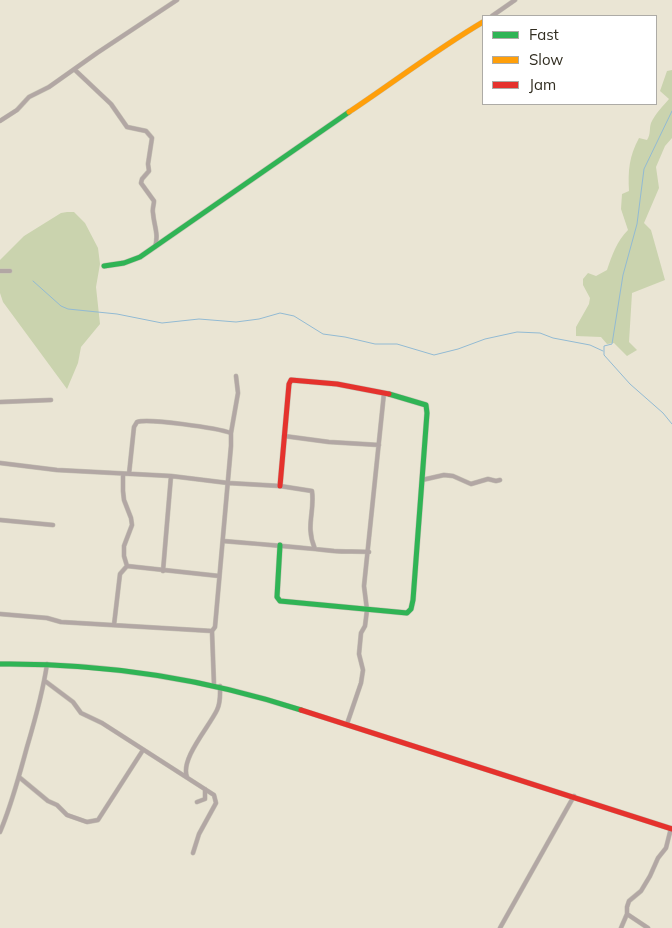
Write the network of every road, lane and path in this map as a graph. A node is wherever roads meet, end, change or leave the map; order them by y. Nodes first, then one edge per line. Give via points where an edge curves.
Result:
1 (177, 0) edge
2 (515, 0) edge
3 (493, 15) edge
4 (482, 23) edge
5 (74, 70) junction
6 (0, 121) edge
7 (155, 247) junction
8 (104, 266) dead end
9 (0, 271) edge
10 (10, 271) dead end
11 (236, 376) dead end
12 (384, 393) junction
13 (51, 400) dead end
14 (0, 402) edge
15 (231, 432) junction
16 (284, 436) junction
17 (379, 445) junction
18 (0, 463) edge
19 (123, 474) junction
20 (129, 474) junction
21 (171, 476) junction
22 (422, 480) junction
23 (500, 480) dead end
24 (228, 483) junction
25 (280, 486) junction
26 (0, 520) edge
27 (53, 525) dead end
28 (223, 541) junction
29 (280, 545) junction
30 (316, 549) junction
31 (369, 552) junction
32 (127, 566) junction
33 (163, 571) junction
34 (219, 576) junction
35 (367, 610) junction
36 (0, 614) edge
37 (114, 625) junction
38 (212, 631) junction
39 (0, 664) edge
40 (47, 664) junction
41 (45, 681) junction
42 (217, 686) junction
43 (347, 724) junction
44 (143, 750) junction
45 (185, 766) junction
46 (172, 768) junction
47 (19, 778) junction
48 (188, 779) junction
49 (205, 790) junction
50 (574, 796) junction
51 (197, 802) dead end
52 (672, 828) edge
53 (0, 832) edge
54 (194, 853) dead end
55 (626, 914) junction
56 (500, 928) edge
57 (621, 928) edge
58 (648, 928) edge

1 - 5 street
2 - 3 street
4 - 7 street via 449,42
5 - 6 street via 30,97
5 - 7 street via 111,104 127,127 146,131 152,138 149,171 141,183 154,201
7 - 8 street via 136,260
9 - 10 street
11 - 15 street via 238,393
12 - 16 street via 291,380
12 - 17 street
12 - 22 street via 426,406
13 - 14 street
15 - 20 street via 137,422
15 - 24 street
16 - 17 street
16 - 25 street
17 - 31 street
18 - 19 street
19 - 20 street
19 - 32 street via 124,500 132,518 124,546
20 - 21 street
21 - 24 street
21 - 33 street
22 - 23 street via 444,475 471,484 488,479
22 - 35 street via 411,609 407,613
24 - 25 street
24 - 28 street
25 - 30 street via 312,491 309,529
26 - 27 street
28 - 29 street
28 - 34 street
29 - 30 street
29 - 35 street via 277,597 280,602
30 - 31 street
31 - 35 street via 364,586
32 - 33 street
32 - 37 street via 120,574
33 - 34 street
34 - 38 street
35 - 43 street via 359,654 363,670 361,683
36 - 37 street
37 - 38 street
38 - 42 street
39 - 40 street
40 - 41 street
40 - 42 street via 124,670
41 - 44 street via 73,702 81,713
41 - 47 street
42 - 43 street via 262,696
42 - 45 street via 218,709
43 - 50 street
44 - 46 street
44 - 47 street via 95,822 67,816
45 - 46 street
45 - 48 street
46 - 48 street
47 - 53 street
48 - 49 street
49 - 51 street via 205,799
49 - 54 street via 214,795 216,803 199,834
50 - 52 street
50 - 56 street
52 - 55 street via 666,848 641,891 629,902
55 - 57 street
55 - 58 street

